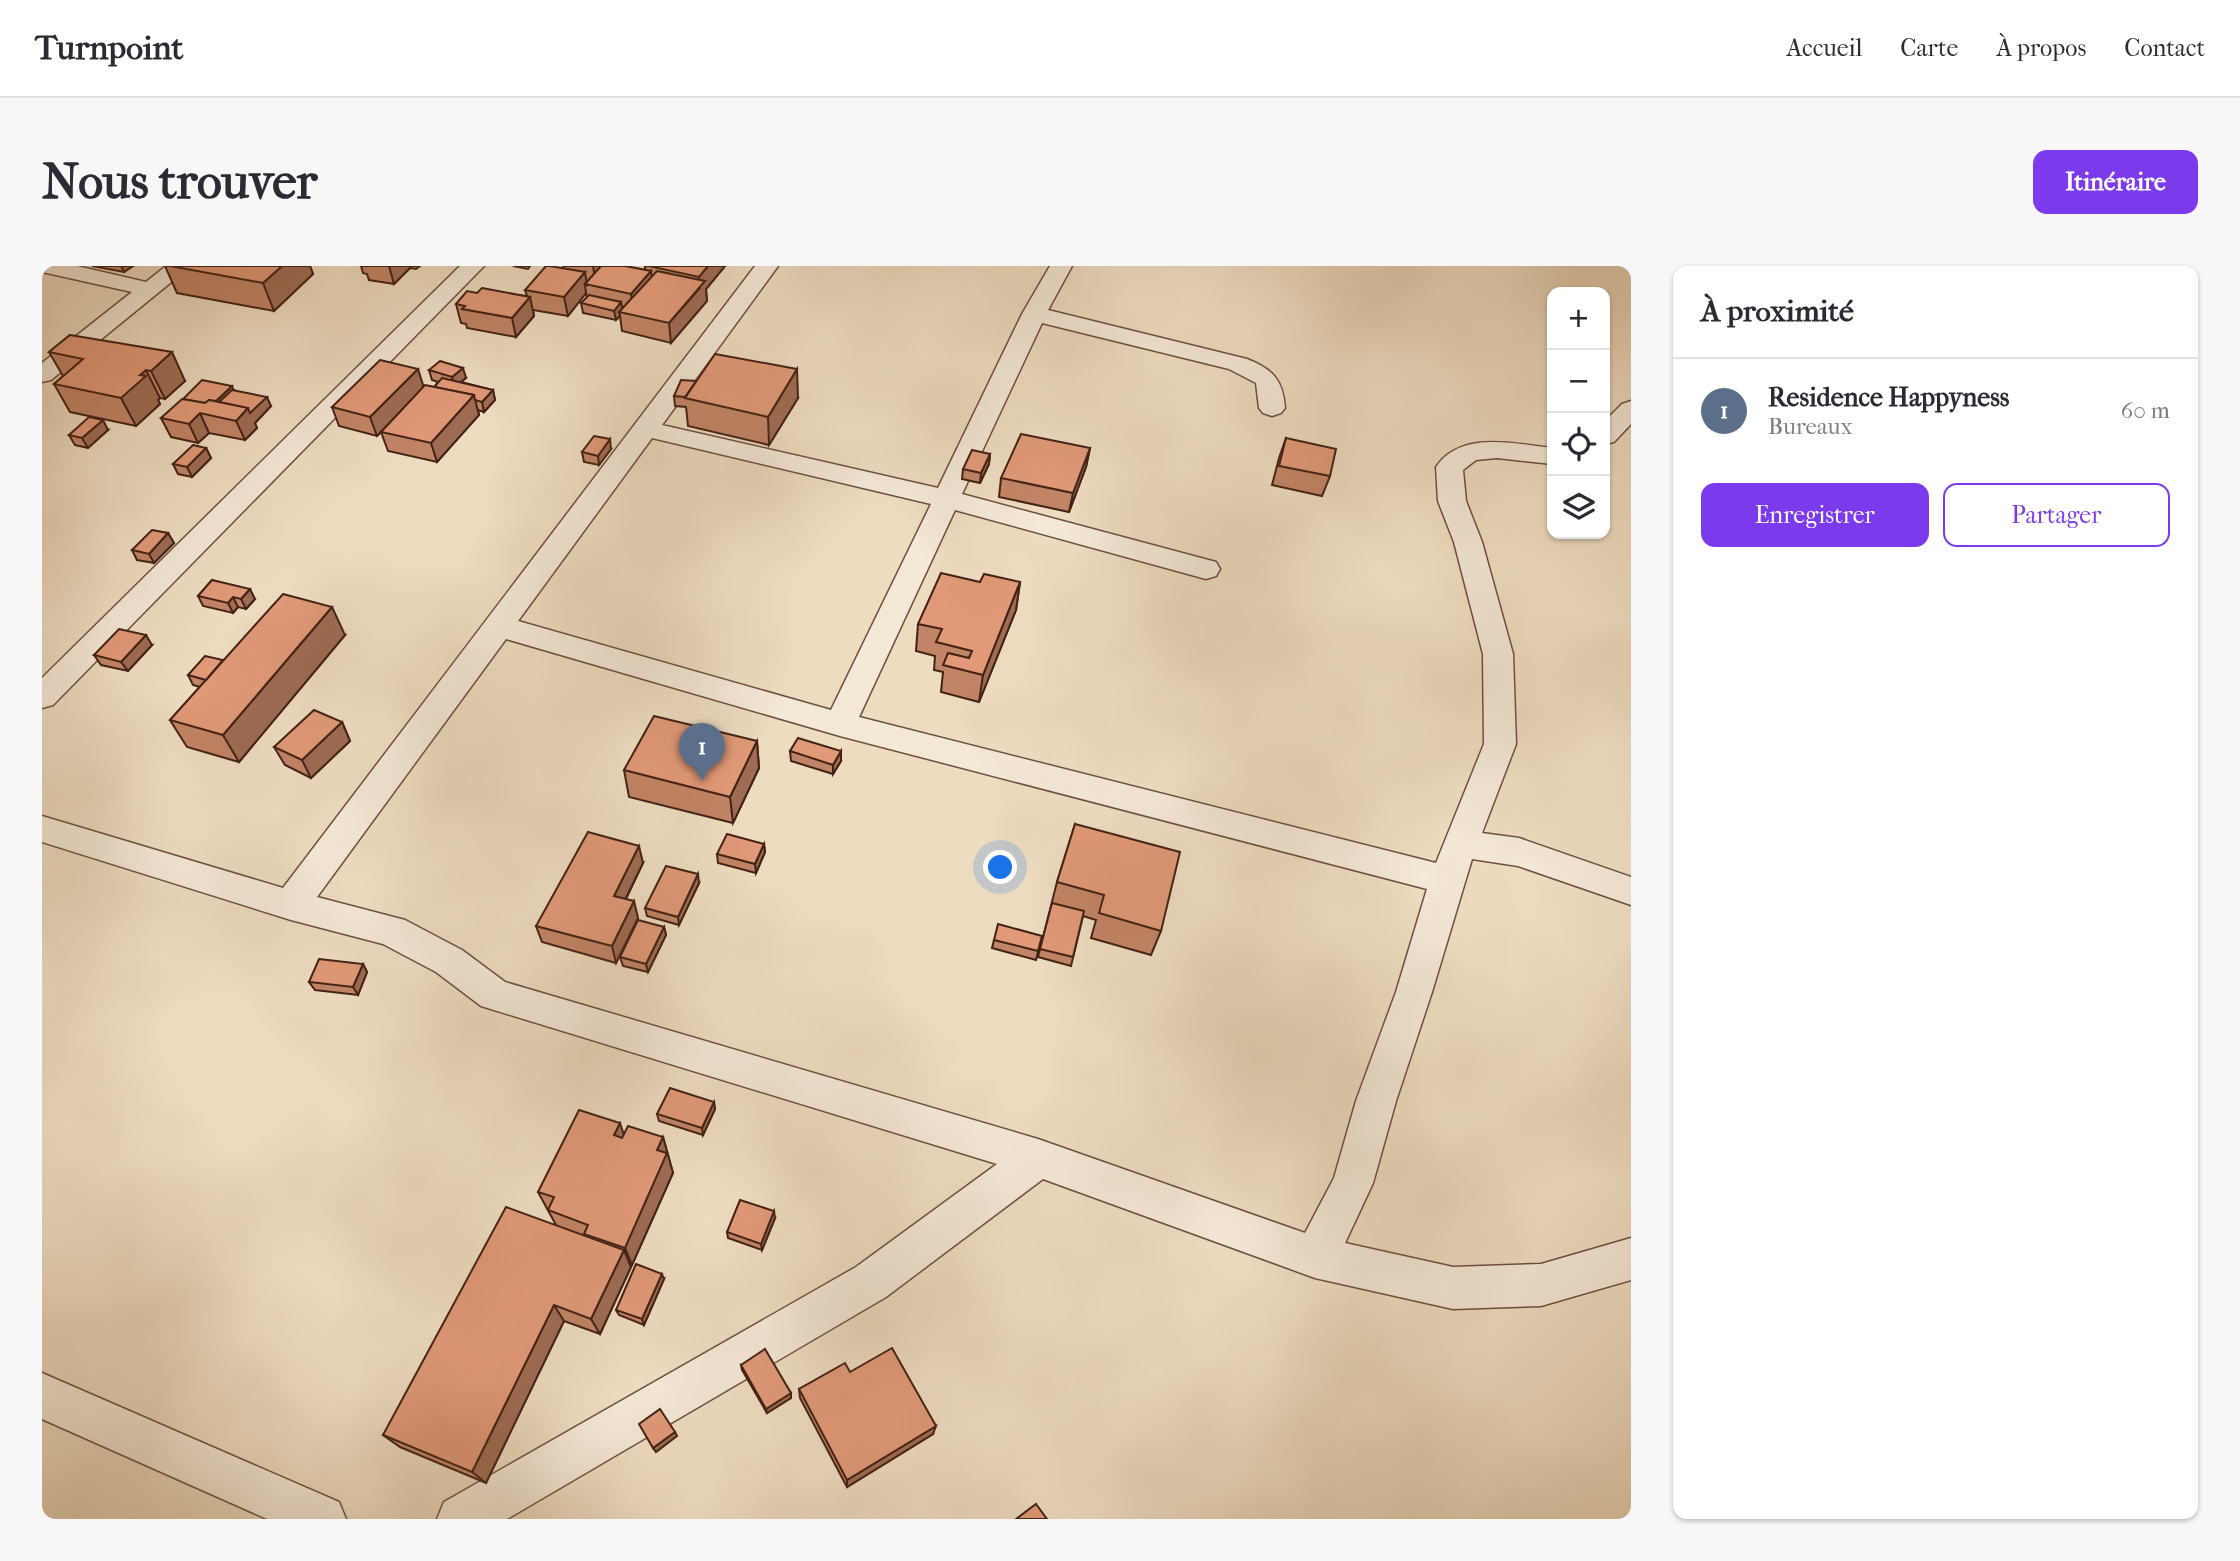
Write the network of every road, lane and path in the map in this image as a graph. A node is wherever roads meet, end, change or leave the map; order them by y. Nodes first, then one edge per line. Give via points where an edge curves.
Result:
1 (47, 266) edge
2 (180, 266) edge
3 (473, 266) edge
4 (767, 266) edge
5 (1061, 266) edge
6 (148, 289) junction
7 (1034, 314) junction
8 (42, 375) edge
9 (1272, 408) dead end
10 (1631, 409) edge
11 (646, 429) junction
12 (1610, 431) edge
13 (1631, 447) edge
14 (1610, 451) edge
15 (1547, 455) edge
16 (948, 499) junction
17 (1206, 569) dead end
18 (498, 626) junction
19 (42, 697) edge
20 (839, 724) junction
21 (42, 829) edge
22 (1460, 844) junction
23 (1447, 880) junction
24 (1631, 891) edge
25 (291, 905) junction
26 (1038, 1158) junction
27 (1315, 1257) junction
28 (1631, 1259) edge
29 (42, 1396) edge
30 (322, 1519) edge
31 (461, 1519) edge

1 - 6 street
2 - 6 street
3 - 19 street
4 - 11 street
5 - 7 street
6 - 8 street
7 - 9 street via 1264,374 1271,386
7 - 16 street
10 - 12 street
11 - 16 street
11 - 18 street
13 - 14 street
15 - 22 street via 1469,452 1448,467 1452,501 1498,653 1500,744
16 - 17 street
16 - 20 street
18 - 20 street
18 - 25 street
20 - 23 street
21 - 25 street
22 - 23 street
22 - 24 street via 1519,852
23 - 27 street via 1353,1183
25 - 26 street via 392,931 449,961 494,995
26 - 27 street
26 - 31 street via 871,1283
27 - 28 street via 1453,1288 1541,1285
29 - 30 street

